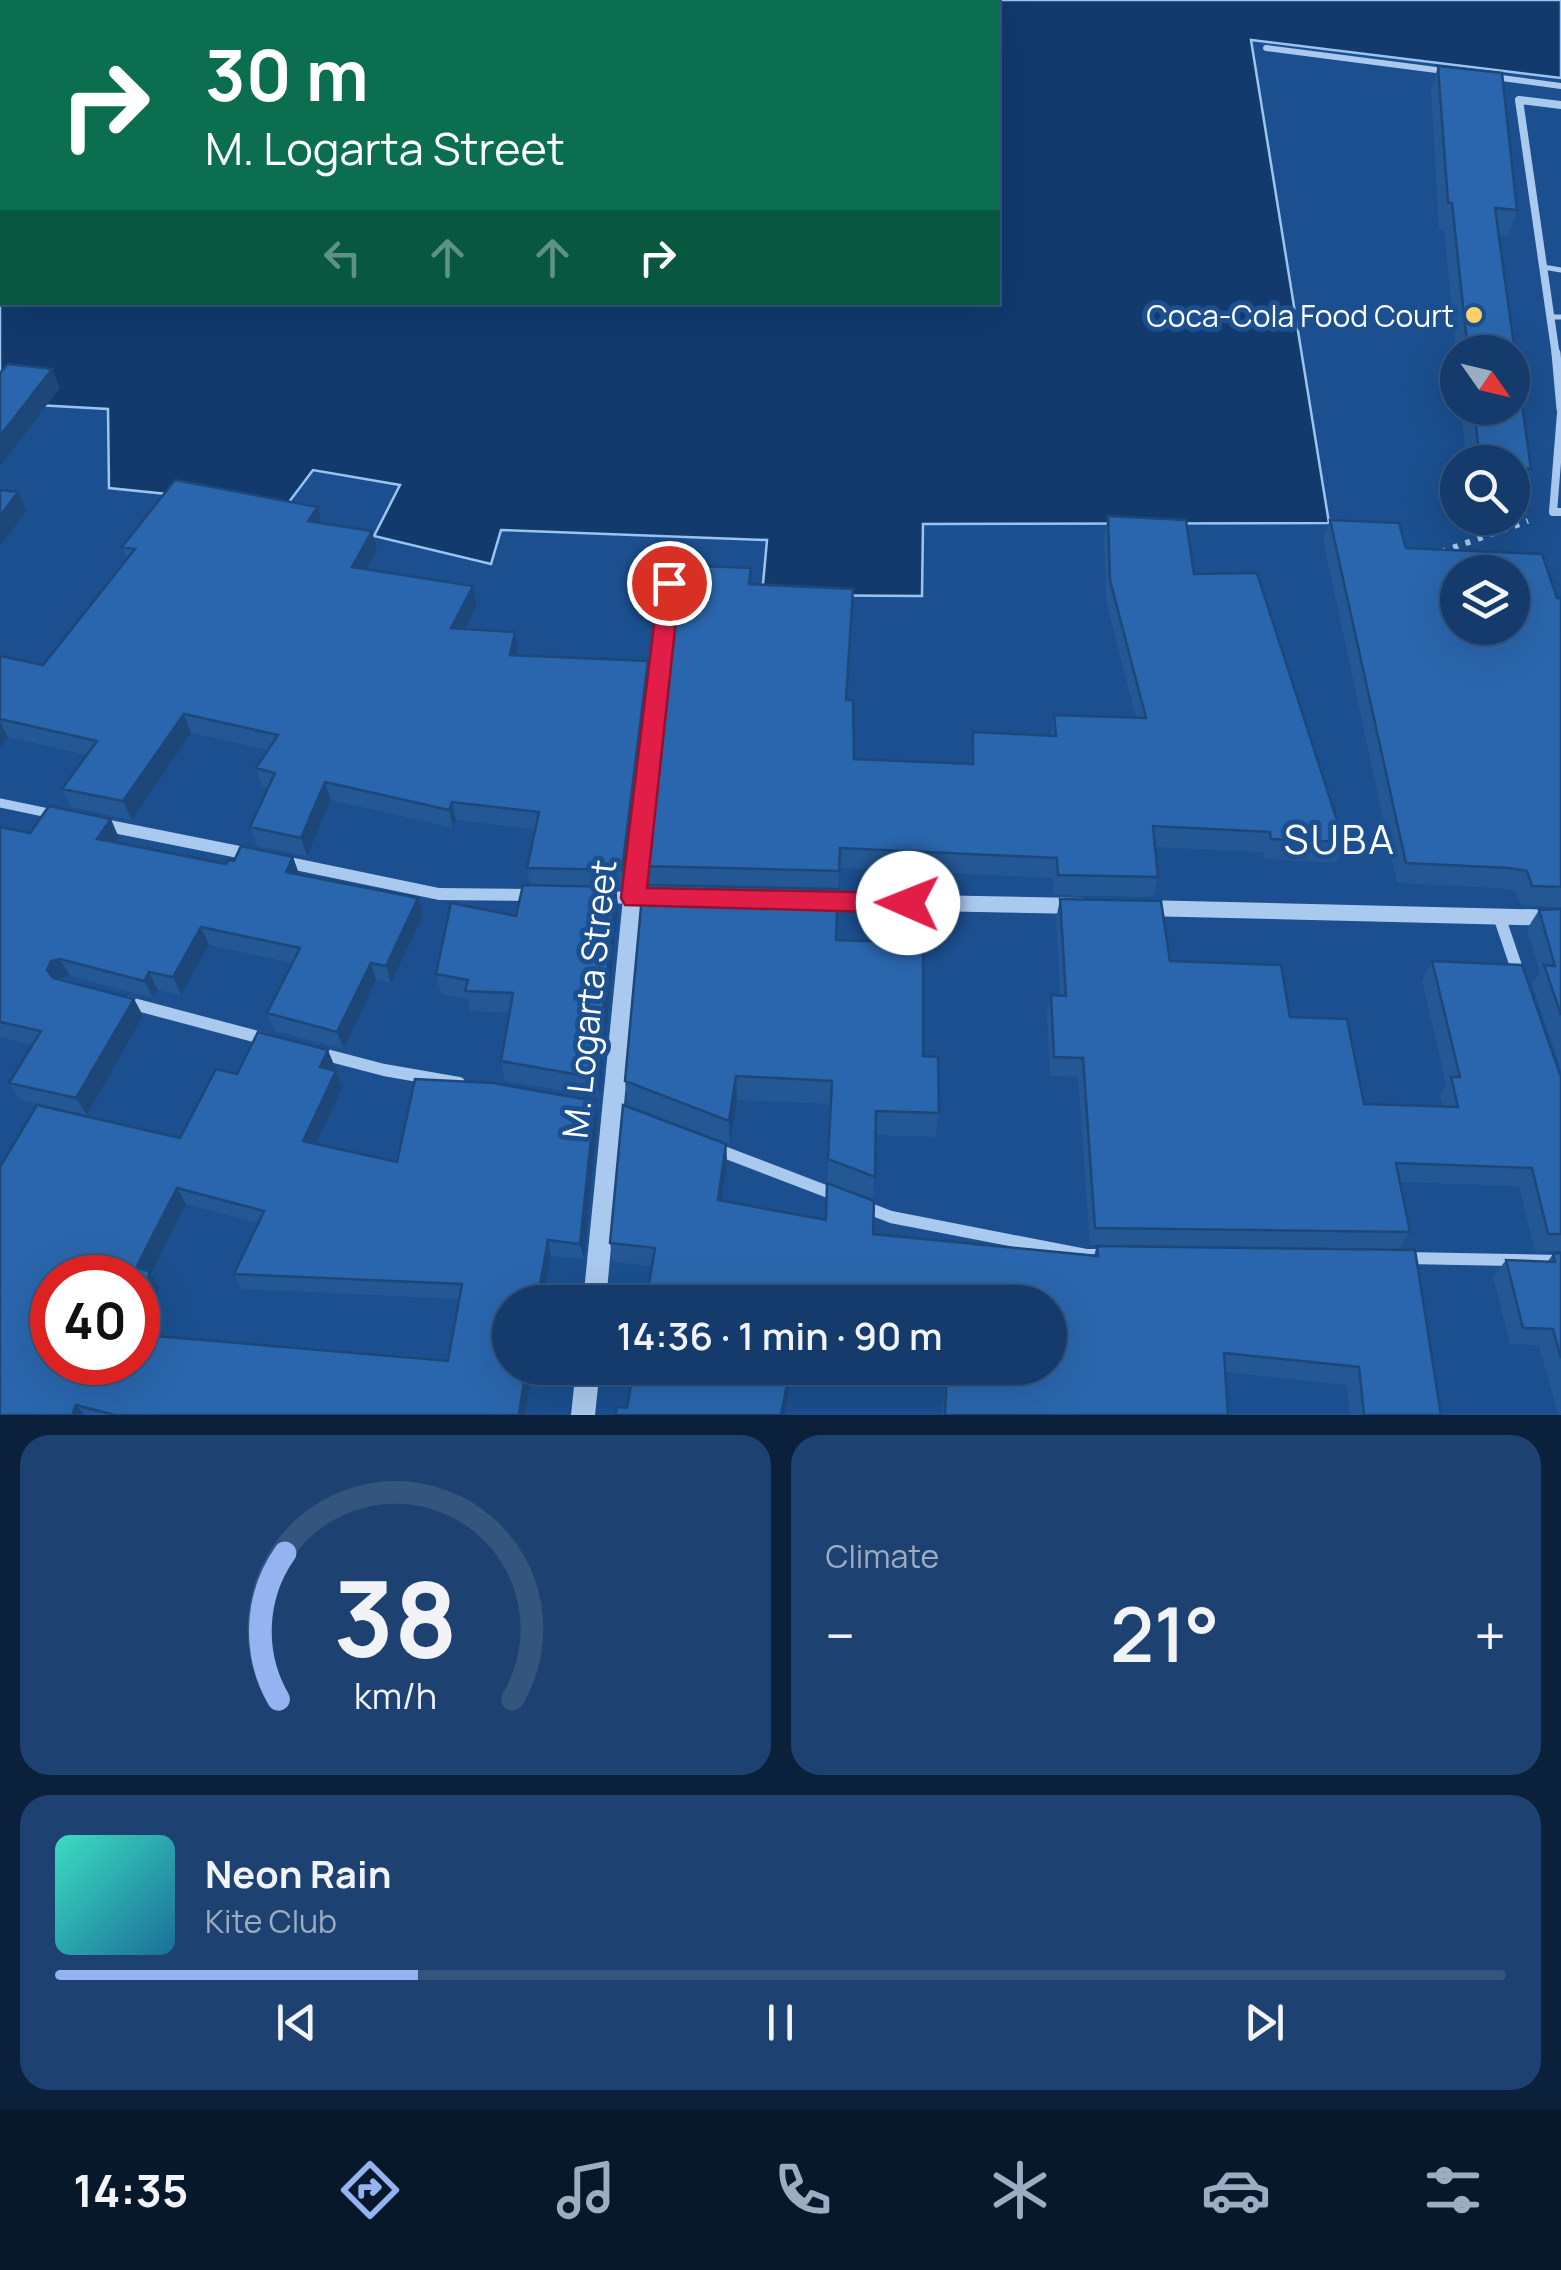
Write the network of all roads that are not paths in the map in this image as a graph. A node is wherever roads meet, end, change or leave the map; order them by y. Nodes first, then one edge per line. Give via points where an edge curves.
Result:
1 (1266, 48) dead end
2 (1457, 72) edge
3 (1476, 75) edge
4 (1561, 86) edge
5 (1561, 105) edge
6 (1543, 267) junction
7 (1561, 270) edge
8 (1558, 317) edge
9 (1561, 411) edge
10 (1557, 512) edge
11 (669, 583) edge
12 (0, 803) edge
13 (76, 819) edge
14 (96, 823) edge
15 (536, 896) edge
16 (594, 897) edge
17 (634, 898) junction
18 (692, 899) edge
19 (791, 901) edge
20 (1498, 914) junction
21 (1561, 918) edge
22 (1523, 989) edge
23 (104, 996) edge
24 (291, 1045) edge
25 (310, 1050) edge
26 (480, 1086) edge
27 (706, 1146) edge
28 (1121, 1255) edge
29 (1386, 1258) edge
30 (1561, 1261) edge
31 (596, 1285) edge
32 (586, 1385) edge
33 (583, 1415) edge

1 - 2 street
3 - 4 street
5 - 6 street via 1520,100
6 - 7 lane
6 - 8 street
8 - 9 street
9 - 10 lane
11 - 17 street, M. Logarta Street
12 - 13 street
14 - 15 street via 439,894
16 - 17 street
17 - 18 street
17 - 31 street, M. Logarta Street
19 - 20 street
20 - 21 street
20 - 22 street
23 - 24 street
25 - 26 street
27 - 28 street via 892,1217 1086,1256
29 - 30 street
32 - 33 street

